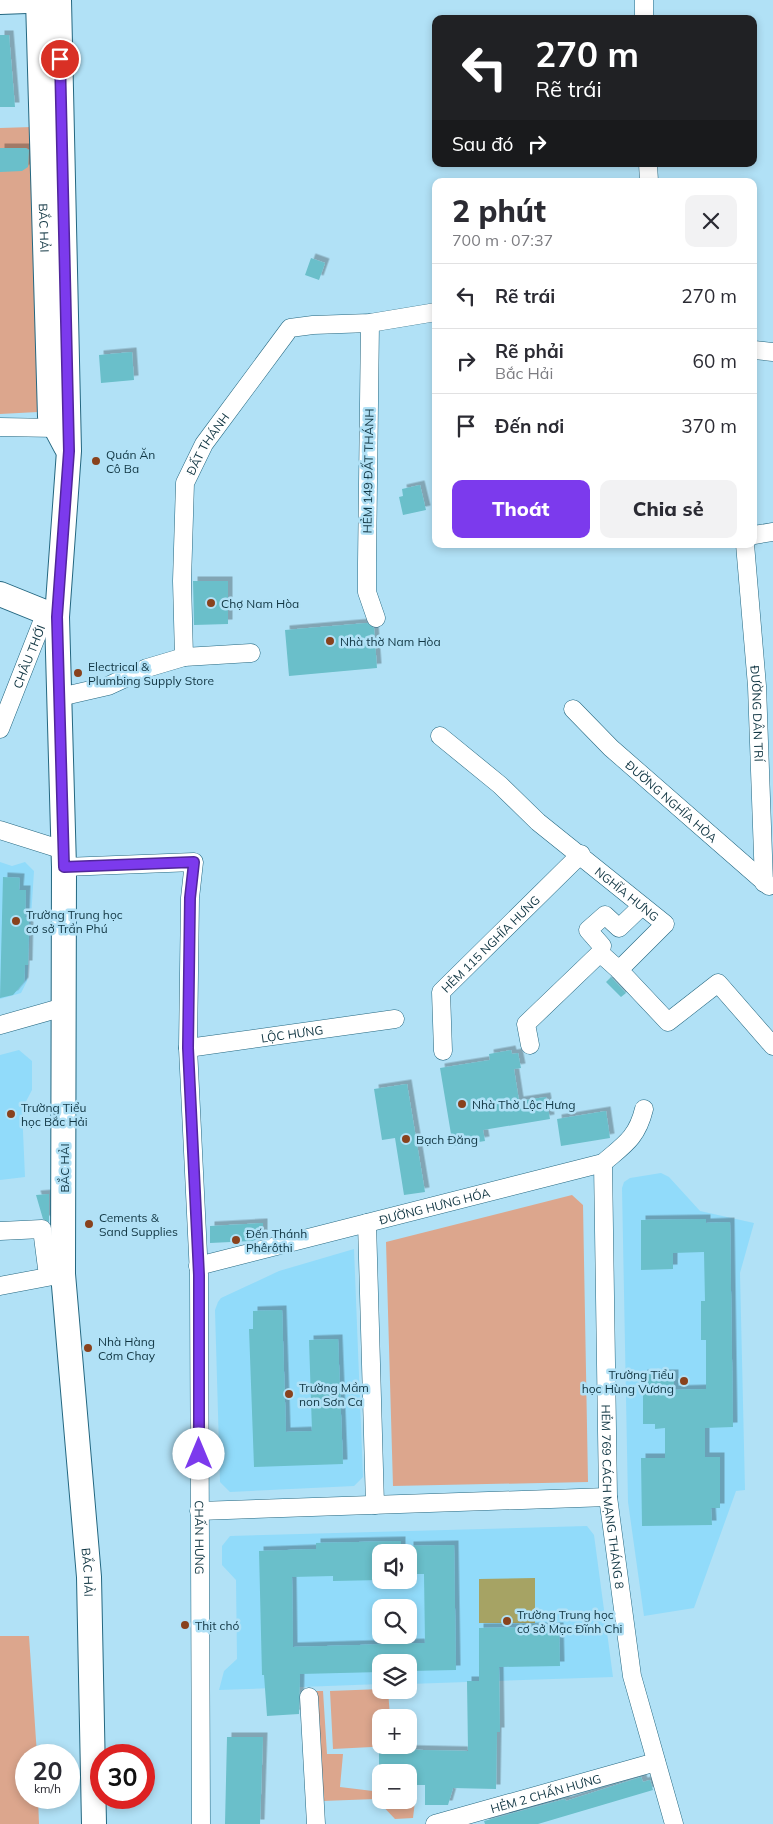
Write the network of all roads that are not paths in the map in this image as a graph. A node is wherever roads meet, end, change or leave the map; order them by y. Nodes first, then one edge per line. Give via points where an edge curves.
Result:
1 (38, 0) edge
2 (53, 0) edge
3 (59, 0) edge
4 (644, 0) edge
5 (0, 2) edge
6 (644, 15) edge
7 (432, 313) edge
8 (370, 322) junction
9 (757, 350) edge
10 (773, 352) edge
11 (0, 427) edge
12 (56, 428) junction
13 (69, 451) junction
14 (757, 536) edge
15 (0, 594) edge
16 (52, 615) junction
17 (376, 618) dead end
18 (251, 653) dead end
19 (184, 657) junction
20 (765, 686) edge
21 (60, 697) junction
22 (573, 710) dead end
23 (0, 729) edge
24 (440, 736) dead end
25 (0, 830) edge
26 (581, 854) junction
27 (64, 858) junction
28 (769, 886) edge
29 (642, 906) junction
30 (600, 953) junction
31 (619, 970) junction
32 (64, 1007) junction
33 (395, 1019) dead end
34 (0, 1025) edge
35 (530, 1045) dead end
36 (773, 1046) edge
37 (188, 1048) junction
38 (443, 1051) dead end
39 (644, 1109) dead end
40 (603, 1163) junction
41 (367, 1223) junction
42 (0, 1231) edge
43 (198, 1266) junction
44 (56, 1275) junction
45 (0, 1286) edge
46 (608, 1497) junction
47 (375, 1505) junction
48 (200, 1511) junction
49 (309, 1697) dead end
50 (656, 1762) junction
51 (493, 1816) edge
52 (94, 1824) edge
53 (201, 1824) edge
54 (316, 1824) edge
55 (435, 1824) edge
56 (674, 1824) edge

1 - 2 street
1 - 5 street
1 - 12 street, BẮC HẢI via 50,417
3 - 13 street, BẮC HẢI
4 - 6 street
7 - 8 street, ĐẤT THÁNH
8 - 17 street, HẺM 149 ĐẤT THÁNH via 367,592
8 - 19 street, ĐẤT THÁNH via 290,328 204,444 185,483
9 - 10 street
11 - 12 street
12 - 13 street, BẮC HẢI
13 - 16 street, BẮC HẢI
14 - 20 street, ĐƯỜNG DÂN TRÍ
15 - 16 street
16 - 21 street, BẮC HẢI
16 - 23 street, CHÂU THỚI
18 - 19 street
19 - 21 street via 147,668 108,686
20 - 28 street, ĐƯỜNG DÂN TRÍ
21 - 27 street, BẮC HẢI
22 - 28 street, ĐƯỜNG NGHĨA HÒA via 611,748
24 - 26 street, NGHĨA HƯNG via 500,785 538,822
25 - 27 street
26 - 29 street, NGHĨA HƯNG
26 - 38 street, HẺM 115 NGHĨA HƯNG via 441,992
27 - 32 street, BẮC HẢI
27 - 37 street, CHẤN HƯNG via 194,862 190,898
29 - 30 street via 619,928 605,915 588,930 602,946
29 - 31 street, NGHĨA HƯNG via 665,924
30 - 31 street
30 - 35 street via 526,1024
31 - 36 street via 668,1022 718,982
32 - 34 street
32 - 44 street, BẮC HẢI
33 - 37 street, LỘC HƯNG
37 - 43 street, CHẤN HƯNG
39 - 40 street, ĐƯỜNG HƯNG HÓA via 640,1128
40 - 41 street, ĐƯỜNG HƯNG HÓA
40 - 46 street, HẺM 769 CÁCH MẠNG THÁNG 8
41 - 43 street, ĐƯỜNG HƯNG HÓA
41 - 47 street
42 - 44 street via 42,1229
43 - 48 street, CHẤN HƯNG
44 - 45 street
44 - 52 street, BẮC HẢI via 89,1577
46 - 47 street
46 - 50 street, HẺM 769 CÁCH MẠNG THÁNG 8 via 632,1676
47 - 48 street
48 - 53 street, CHẤN HƯNG
49 - 54 street
50 - 51 street, HẺM 2 CHẤN HƯNG
50 - 56 street, HẺM 769 CÁCH MẠNG THÁNG 8
51 - 55 street, HẺM 2 CHẤN HƯNG

